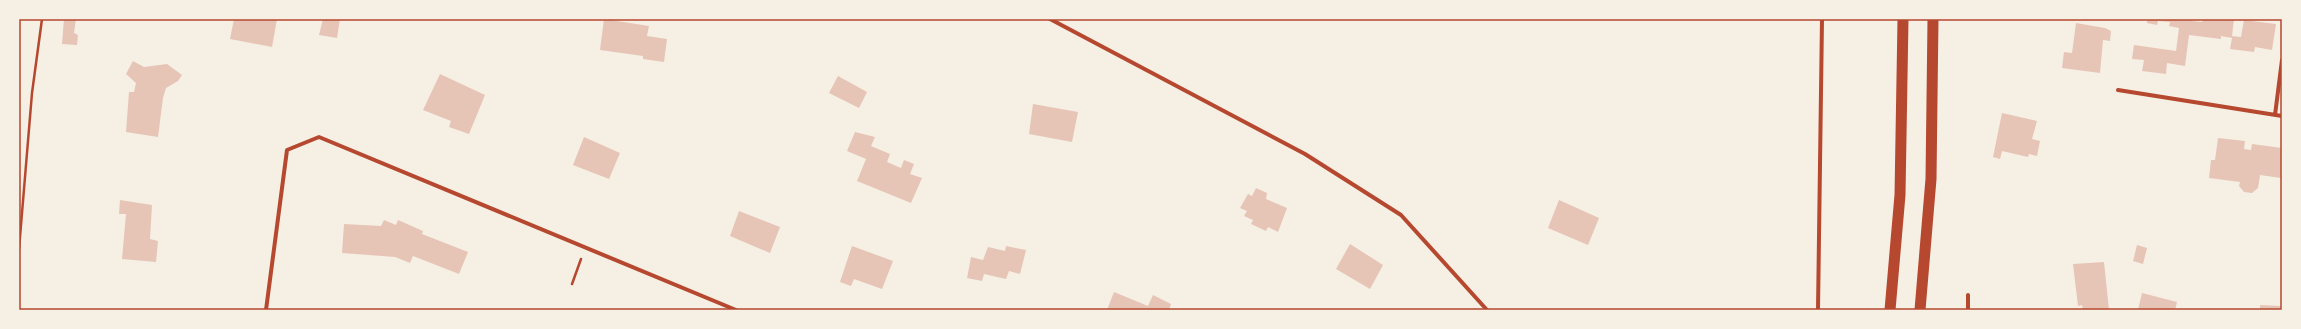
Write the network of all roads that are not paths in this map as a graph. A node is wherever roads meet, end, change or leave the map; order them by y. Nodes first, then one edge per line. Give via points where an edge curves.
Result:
1 (1050, 19) edge
2 (1822, 19) edge
3 (1903, 19) edge
4 (1933, 19) edge
5 (2282, 60) edge
6 (2118, 90) dead end
7 (2275, 115) junction
8 (2282, 116) edge
9 (1968, 295) dead end
10 (266, 310) edge
11 (736, 310) edge
12 (1487, 310) edge
13 (1818, 310) edge
14 (1890, 310) edge
15 (1920, 310) edge
16 (1968, 310) edge

1 - 12 street via 1305,154 1401,215
2 - 13 street
3 - 14 highway via 1900,196
4 - 15 highway via 1931,179
5 - 7 street
6 - 7 street
7 - 8 street
9 - 16 street
10 - 11 street via 287,150 319,137

